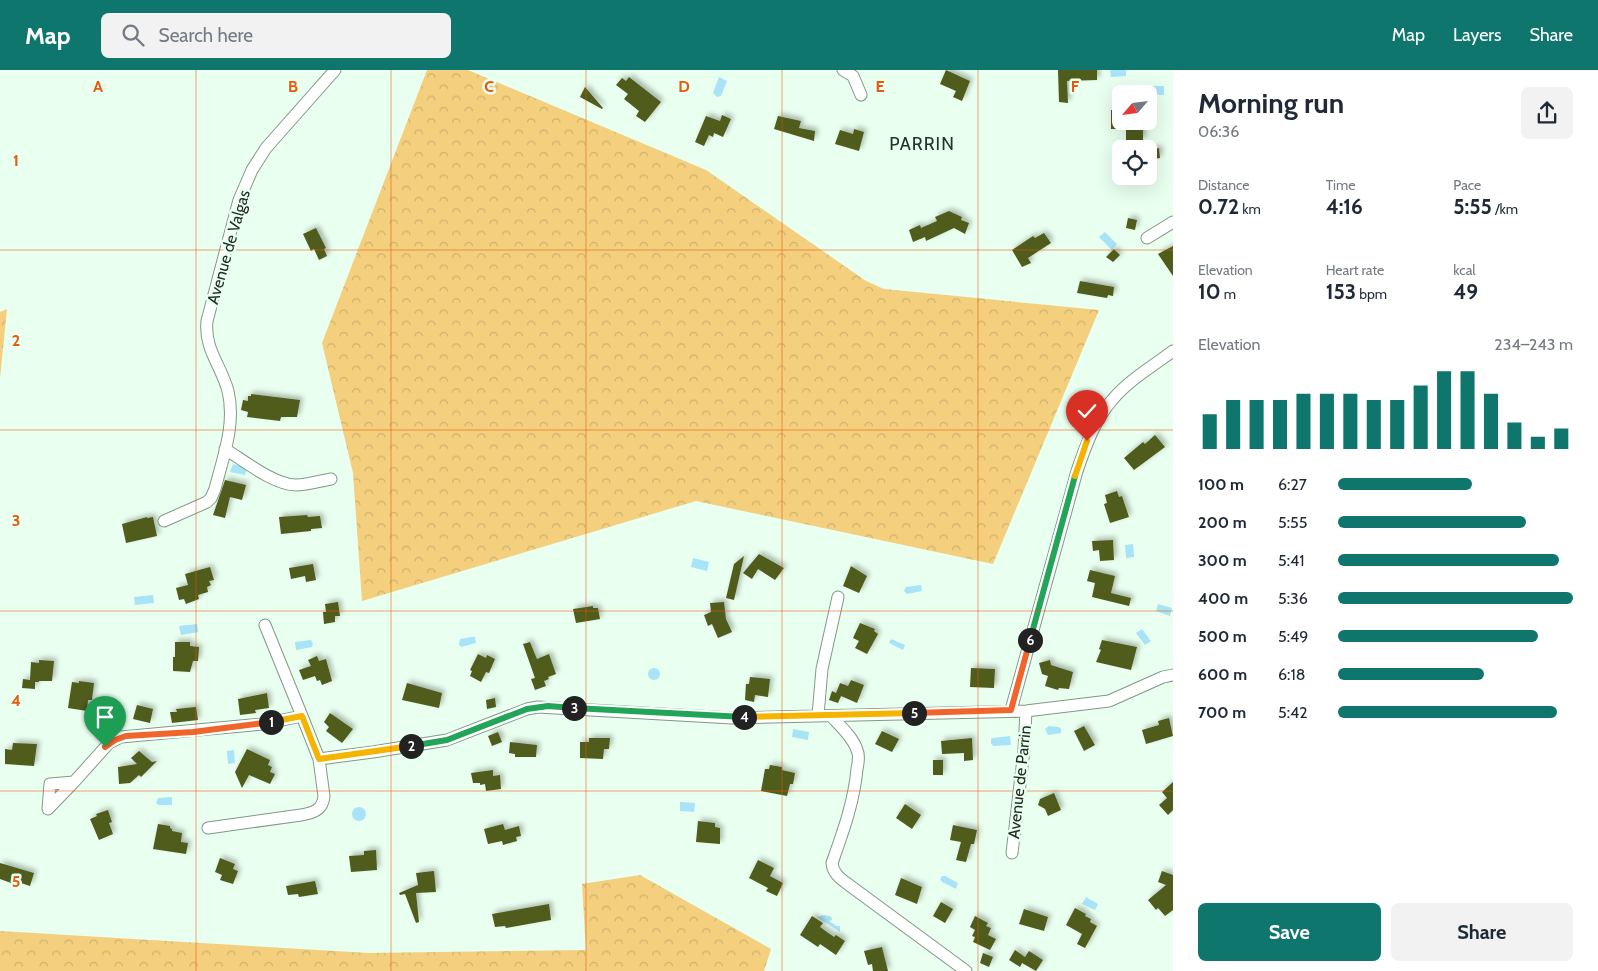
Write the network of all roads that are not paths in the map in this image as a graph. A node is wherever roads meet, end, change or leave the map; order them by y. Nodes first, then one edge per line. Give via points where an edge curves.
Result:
1 (335, 70) edge
2 (843, 70) edge
3 (861, 95) dead end
4 (1173, 222) edge
5 (1147, 238) dead end
6 (1173, 351) edge
7 (225, 449) junction
8 (331, 479) dead end
9 (164, 520) dead end
10 (838, 597) dead end
11 (265, 625) dead end
12 (1173, 675) edge
13 (1011, 710) junction
14 (1026, 711) junction
15 (818, 715) junction
16 (302, 716) junction
17 (831, 716) junction
18 (319, 759) junction
19 (74, 782) dead end
20 (208, 828) dead end
21 (1012, 853) dead end
22 (966, 971) edge

1 - 7 street, Avenue de Valgas via 266,148 239,200 205,332 228,392 231,420
2 - 3 street via 853,76
4 - 5 street
6 - 13 street, Avenue de Parrin via 1112,399 1087,441
7 - 8 street via 286,484 302,485
7 - 9 street, Avenue de Valgas via 211,498
10 - 15 street via 822,669
11 - 16 street
12 - 14 street via 1109,701
13 - 14 street
13 - 17 street
14 - 21 street, Avenue de Parrin
15 - 17 street
15 - 18 street via 732,718 538,707 447,740
16 - 18 street
16 - 19 street via 263,724 120,737 109,744
17 - 22 street via 852,740 859,755 849,816 832,864 836,874
18 - 20 street via 324,796 316,812

